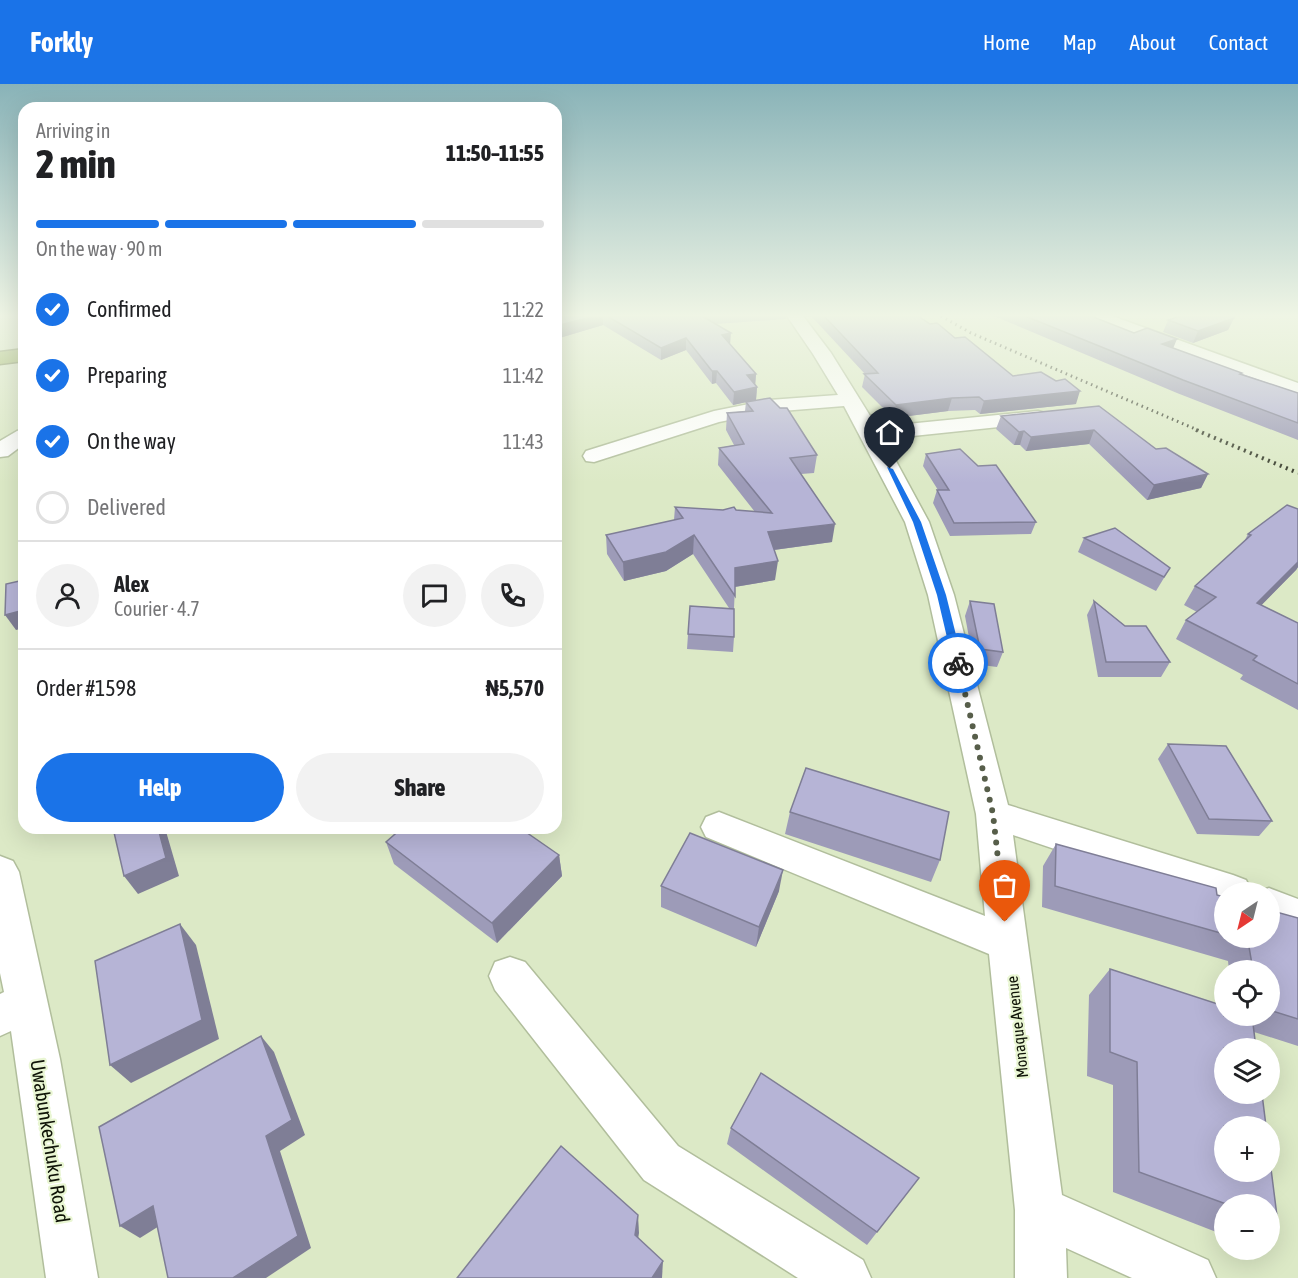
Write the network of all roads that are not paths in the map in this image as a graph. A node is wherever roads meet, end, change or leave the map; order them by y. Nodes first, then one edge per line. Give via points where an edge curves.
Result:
1 (832, 372) edge
2 (1251, 372) edge
3 (1298, 389) edge
4 (851, 400) junction
5 (1058, 415) edge
6 (871, 434) junction
7 (18, 439) edge
8 (0, 451) edge
9 (594, 456) dead end
10 (993, 814) junction
11 (719, 827) dead end
12 (0, 872) edge
13 (1214, 886) edge
14 (1280, 910) edge
15 (1298, 916) edge
16 (1008, 943) junction
17 (510, 976) dead end
18 (13, 1009) edge
19 (1040, 1210) junction
20 (72, 1278) edge
21 (845, 1278) edge
22 (1041, 1278) edge
23 (1190, 1278) edge

1 - 4 street, Monaque Avenue
2 - 3 street
4 - 6 street, Monaque Avenue
4 - 9 street via 770,406 714,417
5 - 6 street
6 - 10 street, Monaque Avenue via 917,522 938,585
7 - 8 street
10 - 13 street
10 - 16 street, Monaque Avenue
11 - 16 street
12 - 18 street, Uwabunkechuku Road
14 - 15 street
16 - 19 street, Monaque Avenue
17 - 21 street via 662,1163
18 - 20 street, Uwabunkechuku Road via 38,1059
19 - 22 street, Monaque Avenue
19 - 23 street

